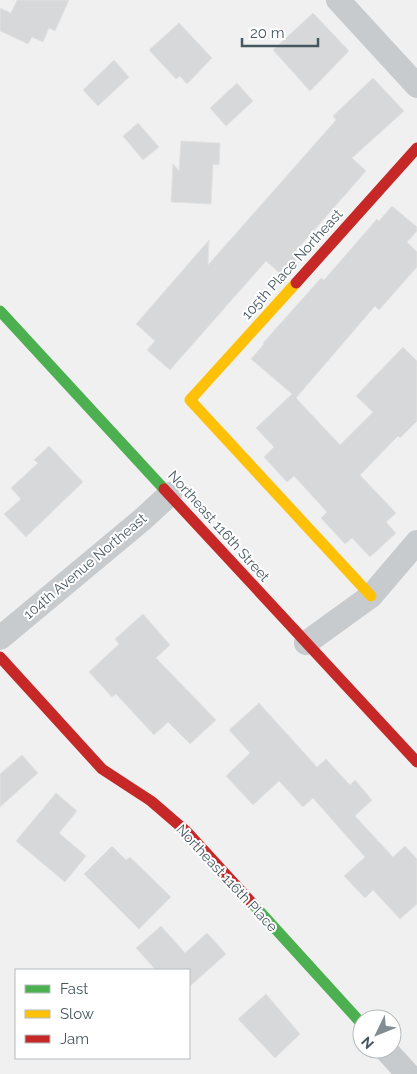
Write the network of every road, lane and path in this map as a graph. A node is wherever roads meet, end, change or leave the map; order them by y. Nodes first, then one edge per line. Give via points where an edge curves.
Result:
1 (338, 0) edge
2 (417, 86) edge
3 (417, 148) edge
4 (0, 311) edge
5 (170, 494) junction
6 (417, 542) edge
7 (371, 596) junction
8 (0, 638) edge
9 (306, 643) junction
10 (0, 657) edge
11 (417, 762) edge
12 (352, 1013) edge
13 (394, 1059) edge
14 (408, 1074) edge

1 - 2 street
3 - 7 street, 105th Place Northeast via 190,400
4 - 5 street, Northeast 116th Street
5 - 8 street, 104th Avenue Northeast
5 - 9 street, Northeast 116th Street
6 - 7 street
7 - 9 street
9 - 11 street, Northeast 116th Street
10 - 12 street, Northeast 116th Place via 102,769 151,801 187,832
13 - 14 street

